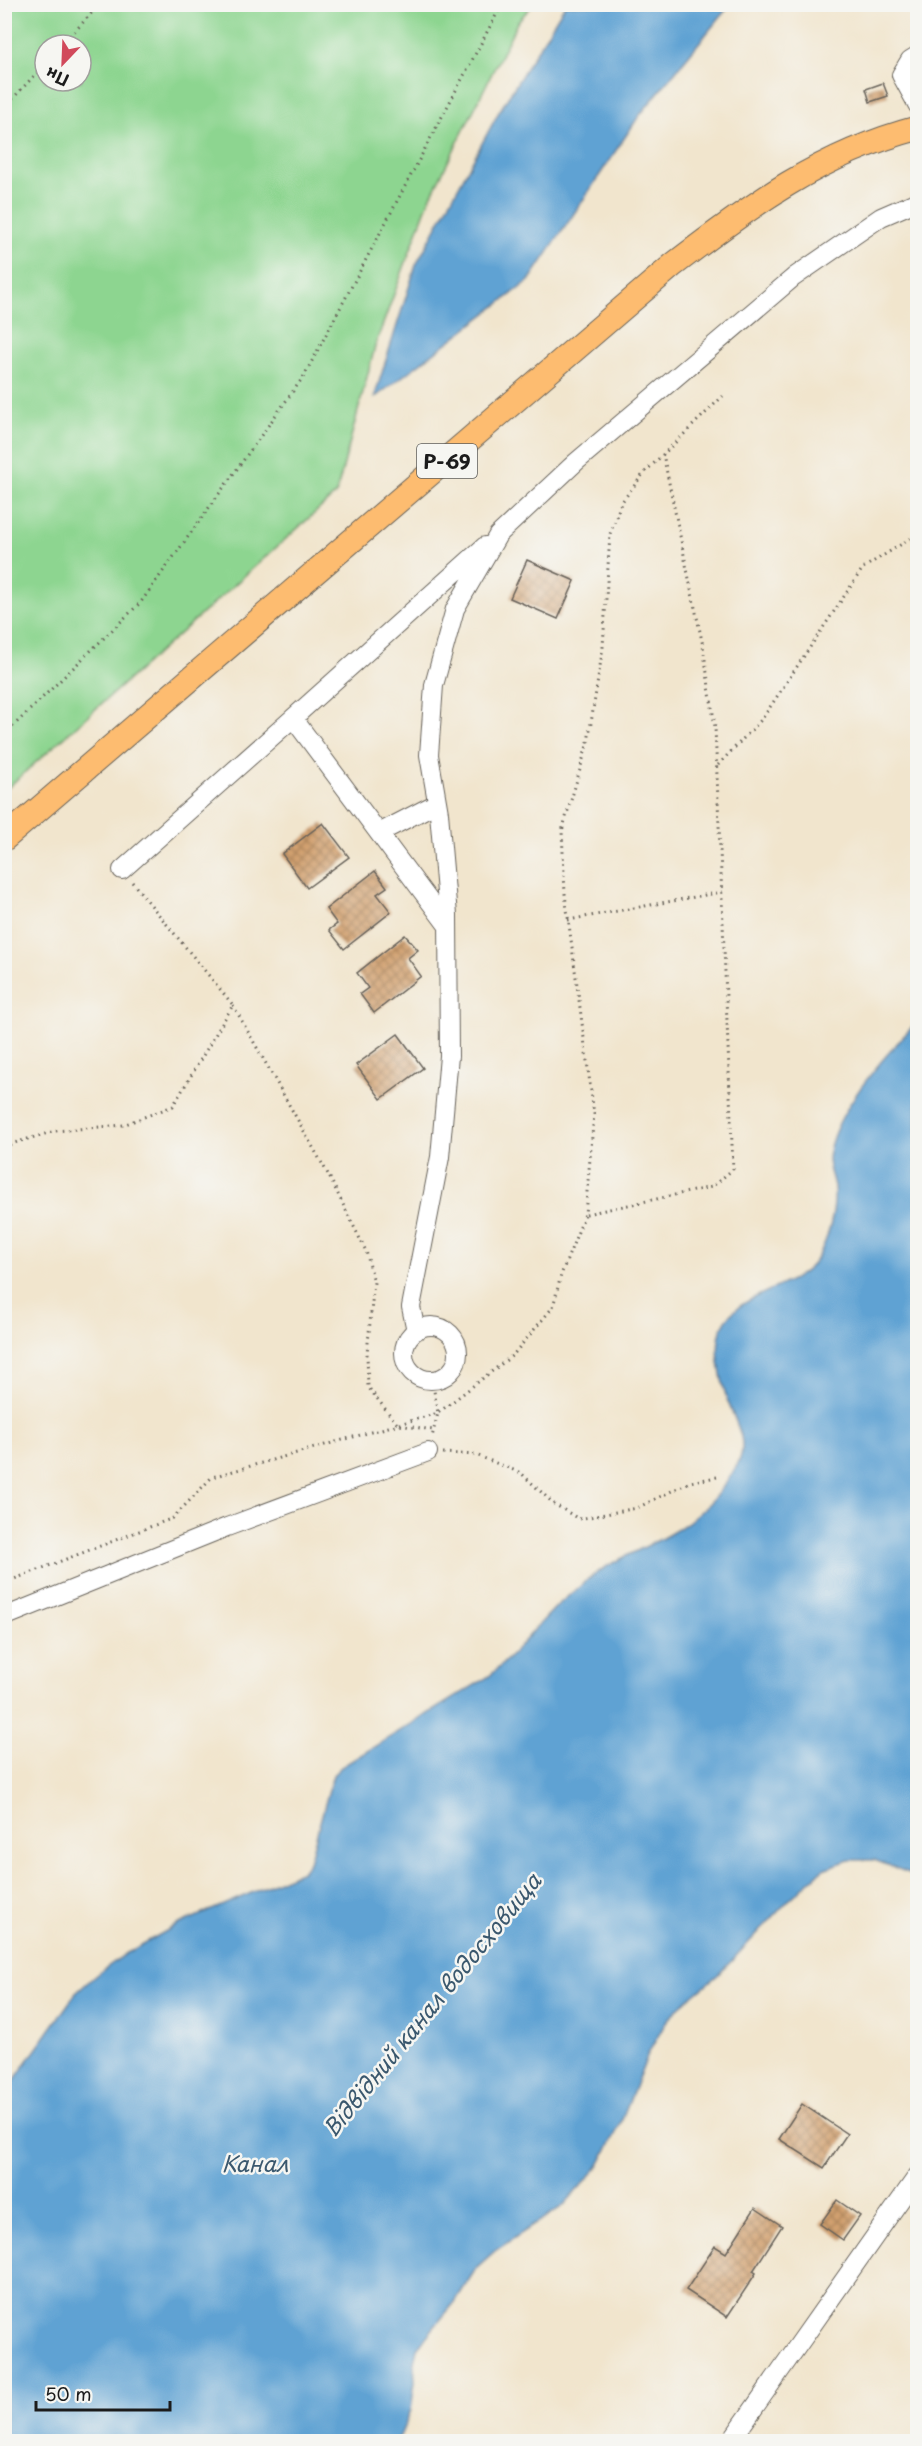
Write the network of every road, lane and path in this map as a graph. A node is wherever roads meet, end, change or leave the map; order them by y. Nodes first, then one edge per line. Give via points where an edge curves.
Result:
1 (100, 4) edge
2 (502, 4) edge
3 (73, 33) edge
4 (918, 55) edge
5 (33, 77) edge
6 (915, 96) edge
7 (4, 108) edge
8 (918, 128) edge
9 (918, 201) edge
10 (723, 396) dead end
11 (663, 454) junction
12 (918, 534) edge
13 (498, 535) junction
14 (293, 718) junction
15 (4, 735) edge
16 (718, 765) junction
17 (437, 803) junction
18 (379, 833) junction
19 (4, 839) edge
20 (122, 870) joint
21 (722, 892) junction
22 (568, 920) junction
23 (448, 926) junction
24 (233, 1005) junction
25 (4, 1146) edge
26 (585, 1214) junction
27 (416, 1331) junction
28 (432, 1380) junction
29 (438, 1413) junction
30 (398, 1425) junction
31 (434, 1430) junction
32 (428, 1452) junction
33 (717, 1477) dead end
34 (4, 1583) edge
35 (4, 1617) edge
36 (918, 2175) edge
37 (730, 2442) edge

1 - 3 path
2 - 15 path via 304,376 141,602
4 - 6 street via 901,75
5 - 7 path
8 - 19 main road, Р-69 via 790,180 673,265
9 - 13 street via 880,217 794,277 576,462
10 - 11 path
11 - 16 path via 703,646
11 - 22 path via 621,503 610,534 603,647 590,730 562,831
12 - 16 path via 863,568 762,719
13 - 14 street
13 - 17 street via 455,609 434,685 429,755
14 - 18 street
14 - 20 street
16 - 21 path
17 - 18 street
17 - 23 street
18 - 23 street
20 - 24 path
21 - 22 path
21 - 26 path via 733,1169 712,1187
22 - 26 path via 594,1114
23 - 27 street via 449,1056 440,1157 411,1307
24 - 25 path via 173,1106 123,1125 55,1131
24 - 30 path via 366,1251 374,1282 368,1387
26 - 29 path via 552,1307 539,1326 513,1355
27 - 28 street via 406,1345 406,1362 416,1375
27 - 28 street via 442,1329 455,1341 458,1350 449,1374
28 - 29 path
29 - 30 path
29 - 31 path
30 - 31 path
30 - 34 path via 212,1477 174,1518
31 - 32 path
32 - 33 path via 476,1455 521,1473 554,1504 579,1519 637,1508 690,1482
32 - 35 street via 227,1527
36 - 37 street

